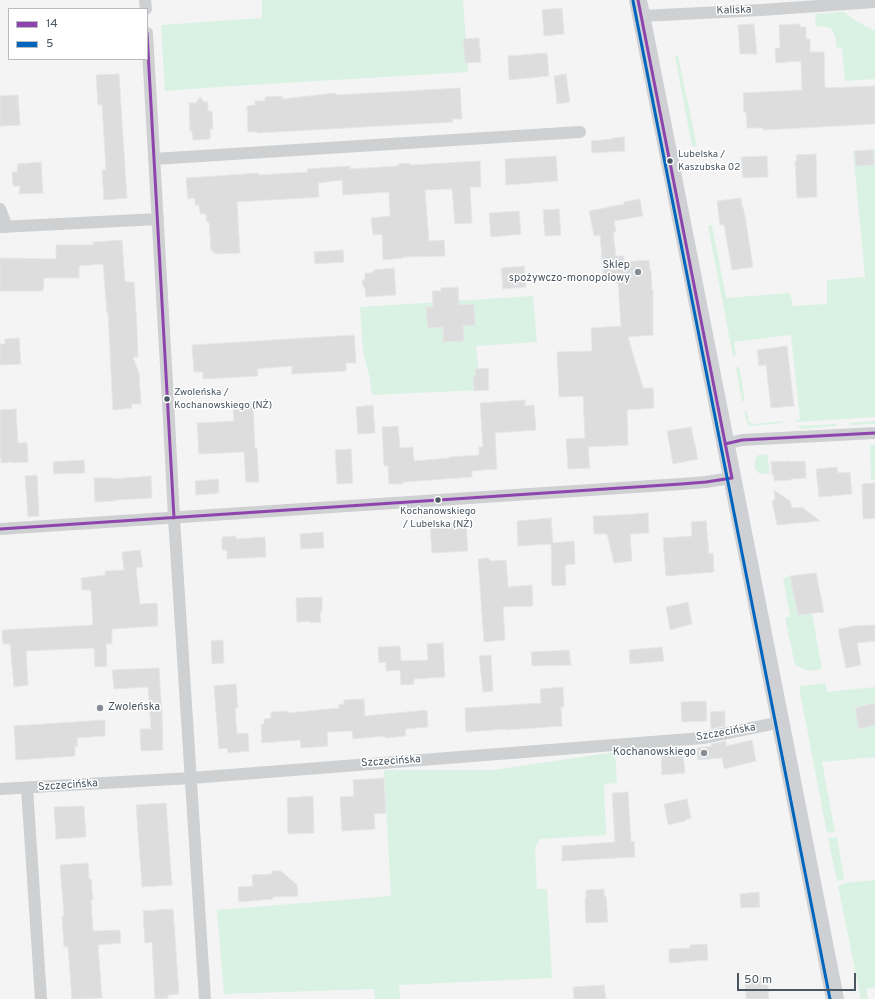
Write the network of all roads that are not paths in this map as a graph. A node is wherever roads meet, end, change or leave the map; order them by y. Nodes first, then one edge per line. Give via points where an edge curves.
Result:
1 (875, 2) edge
2 (640, 8) edge
3 (148, 52) edge
4 (580, 132) dead end
5 (154, 159) junction
6 (0, 209) edge
7 (158, 219) junction
8 (3, 227) edge
9 (875, 433) edge
10 (725, 444) junction
11 (732, 478) junction
12 (174, 518) junction
13 (0, 529) edge
14 (781, 722) junction
15 (191, 778) junction
16 (26, 788) junction
17 (0, 789) edge
18 (41, 999) edge
19 (205, 999) edge
20 (835, 999) edge

1 - 2 street, Kaliska via 761,10
2 - 10 main road
3 - 5 street
4 - 5 street
5 - 7 street
6 - 8 street
7 - 8 street
7 - 12 street
9 - 10 street via 742,440
10 - 11 main road
11 - 12 street via 681,484
11 - 14 main road
12 - 13 street
12 - 15 street
14 - 15 street, Szczecińska via 703,738
14 - 20 main road
15 - 16 street, Szczecińska
15 - 19 street
16 - 17 street, Szczecińska
16 - 18 street

